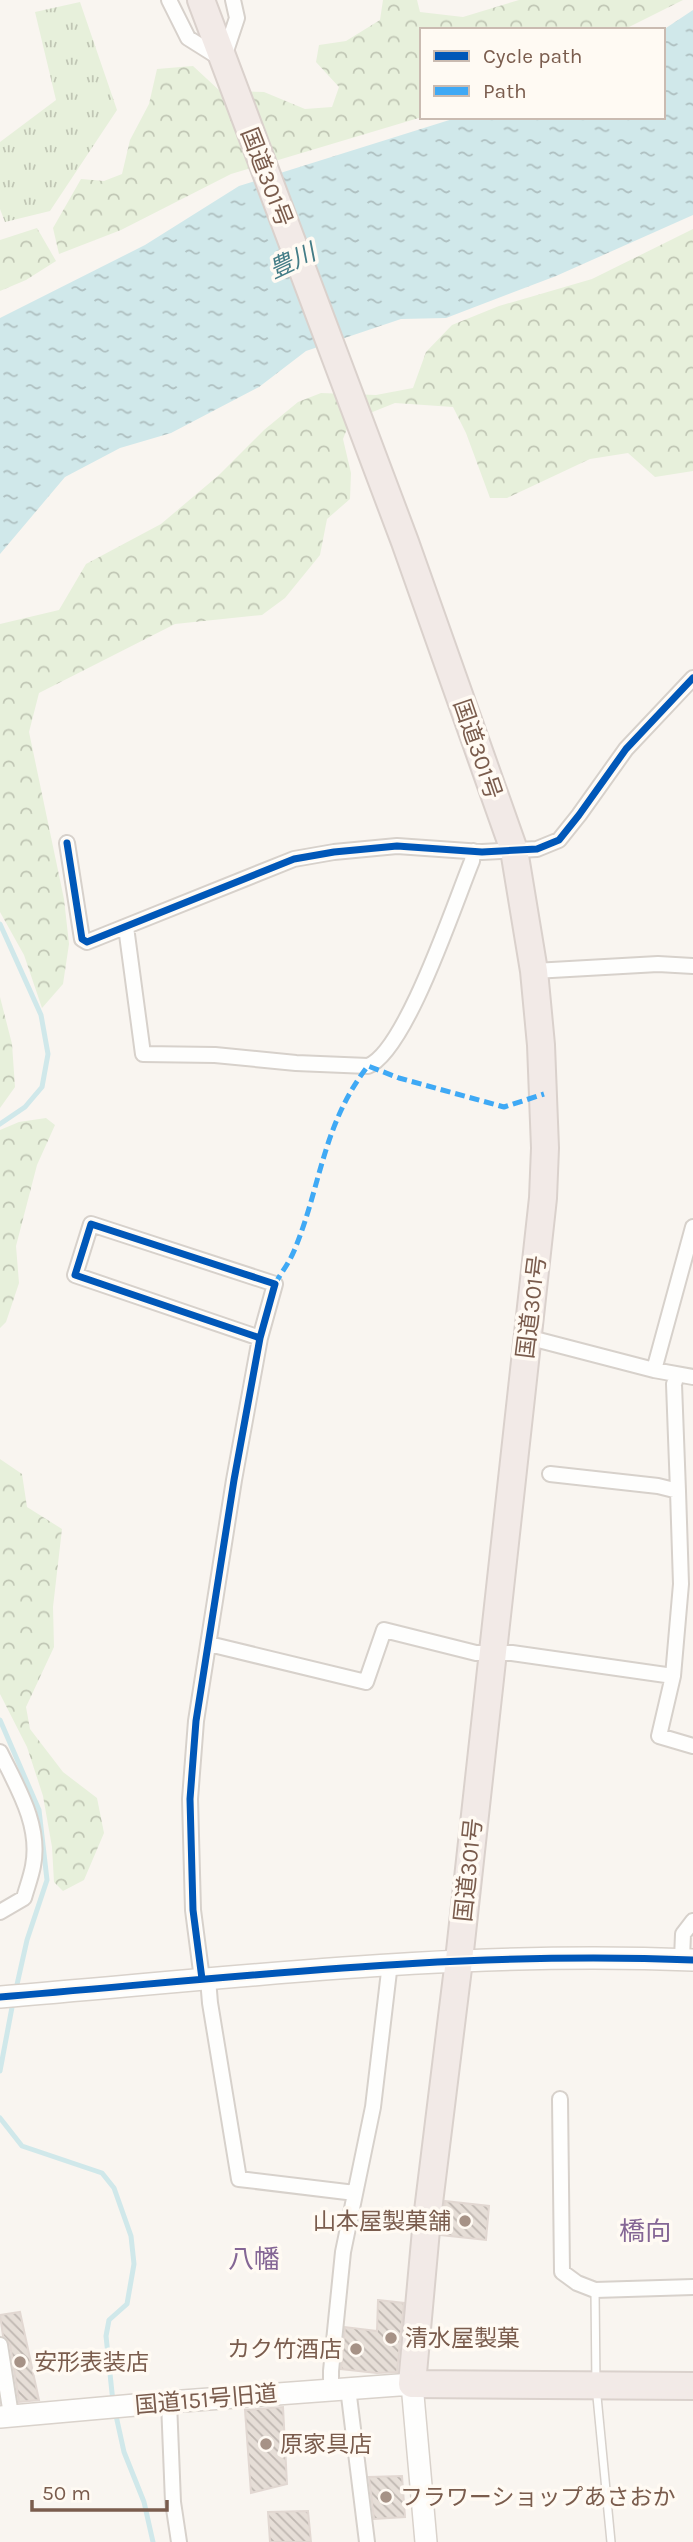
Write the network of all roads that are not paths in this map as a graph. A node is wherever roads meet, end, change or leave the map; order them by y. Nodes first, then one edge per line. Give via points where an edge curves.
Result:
1 (169, 0) edge
2 (201, 0) edge
3 (233, 0) edge
4 (223, 60) junction
5 (693, 678) edge
6 (67, 843) dead end
7 (514, 850) junction
8 (473, 851) junction
9 (127, 927) junction
10 (693, 966) edge
11 (534, 971) junction
12 (693, 1227) edge
13 (527, 1336) junction
14 (260, 1338) junction
15 (654, 1370) junction
16 (677, 1375) junction
17 (693, 1377) edge
18 (550, 1475) dead end
19 (678, 1491) junction
20 (677, 1627) junction
21 (693, 1630) edge
22 (209, 1644) junction
23 (491, 1653) junction
24 (673, 1676) junction
25 (693, 1746) edge
26 (0, 1752) edge
27 (0, 1912) edge
28 (693, 1921) edge
29 (687, 1959) edge
30 (458, 1960) junction
31 (390, 1963) junction
32 (205, 1979) junction
33 (1, 1997) edge
34 (560, 2099) dead end
35 (355, 2193) junction
36 (693, 2287) edge
37 (595, 2290) junction
38 (0, 2345) edge
39 (412, 2384) junction
40 (596, 2386) junction
41 (693, 2386) edge
42 (339, 2388) junction
43 (169, 2402) junction
44 (5, 2416) edge
45 (179, 2542) edge
46 (367, 2542) edge
47 (426, 2542) edge
48 (611, 2542) edge

1 - 4 street via 188,38
2 - 4 highway, 国道301号
3 - 4 street via 237,18
4 - 7 highway, 国道301号 via 405,542
5 - 7 street via 626,749 559,839 537,849
6 - 9 street via 82,939 87,942
7 - 8 street
7 - 11 highway, 国道301号
8 - 9 street via 397,846 294,859
8 - 9 street via 405,1022 376,1063 368,1066 215,1055 143,1055
10 - 11 street
11 - 13 highway, 国道301号 via 545,1148
12 - 15 street
13 - 15 street
13 - 23 highway, 国道301号
14 - 14 street via 75,1275 90,1224 275,1284
14 - 22 street
15 - 16 street
16 - 17 street
16 - 19 street
18 - 19 street
19 - 20 street via 681,1584
20 - 21 street
20 - 24 street
22 - 23 street via 366,1682 384,1630
22 - 32 street via 196,1721 190,1799 194,1910
23 - 24 street
23 - 30 highway, 国道301号
24 - 25 street via 659,1736
26 - 27 street via 30,1817 35,1844 24,1898
28 - 29 street via 683,1934
29 - 30 street
30 - 31 street
30 - 39 highway, 国道301号
31 - 32 street
31 - 35 street via 373,2107
32 - 33 street
32 - 35 street via 239,2179
34 - 37 street via 562,2272
35 - 42 street via 343,2252
36 - 37 street
37 - 40 lane
38 - 44 street
39 - 40 highway
39 - 42 street, 国道151号旧道
39 - 47 street
40 - 41 highway
40 - 48 lane
42 - 43 street, 国道151号旧道
42 - 46 street
43 - 44 street, 国道151号旧道
43 - 45 street

